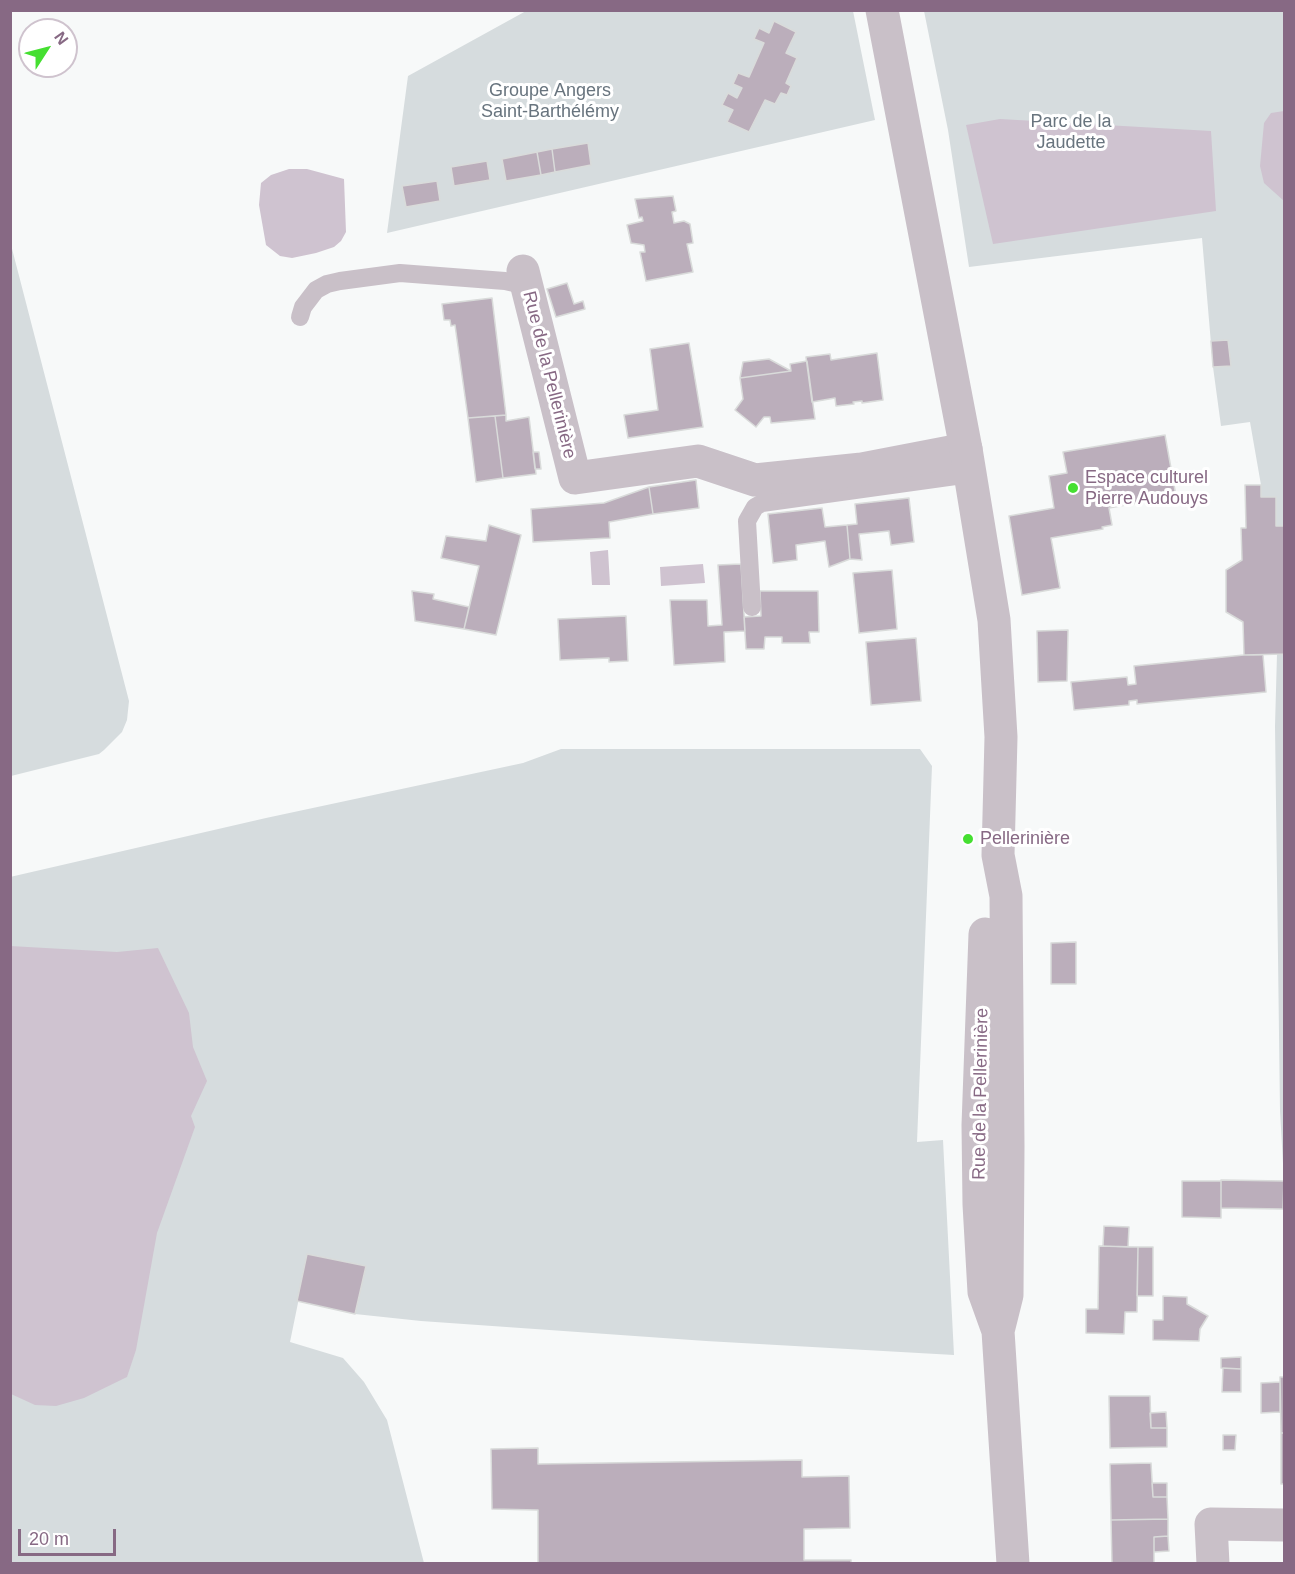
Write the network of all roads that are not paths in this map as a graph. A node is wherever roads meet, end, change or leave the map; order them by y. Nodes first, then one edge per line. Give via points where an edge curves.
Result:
1 (882, 10) edge
2 (525, 278) joint
3 (300, 317) dead end
4 (968, 461) junction
5 (752, 608) dead end
6 (1284, 1525) edge
7 (1013, 1563) edge
8 (1213, 1563) edge

1 - 4 street, Rue de la Pellerinière
2 - 3 lane via 505,281 400,273 327,284 308,298
2 - 4 street, Rue de la Pellerinière via 575,478 698,461 755,480
4 - 5 lane via 755,507 747,521
4 - 7 street, Rue de la Pellerinière via 994,620 1001,737 998,855 987,897 978,1125 979,1204 984,1293 998,1331
6 - 8 street via 1211,1524

